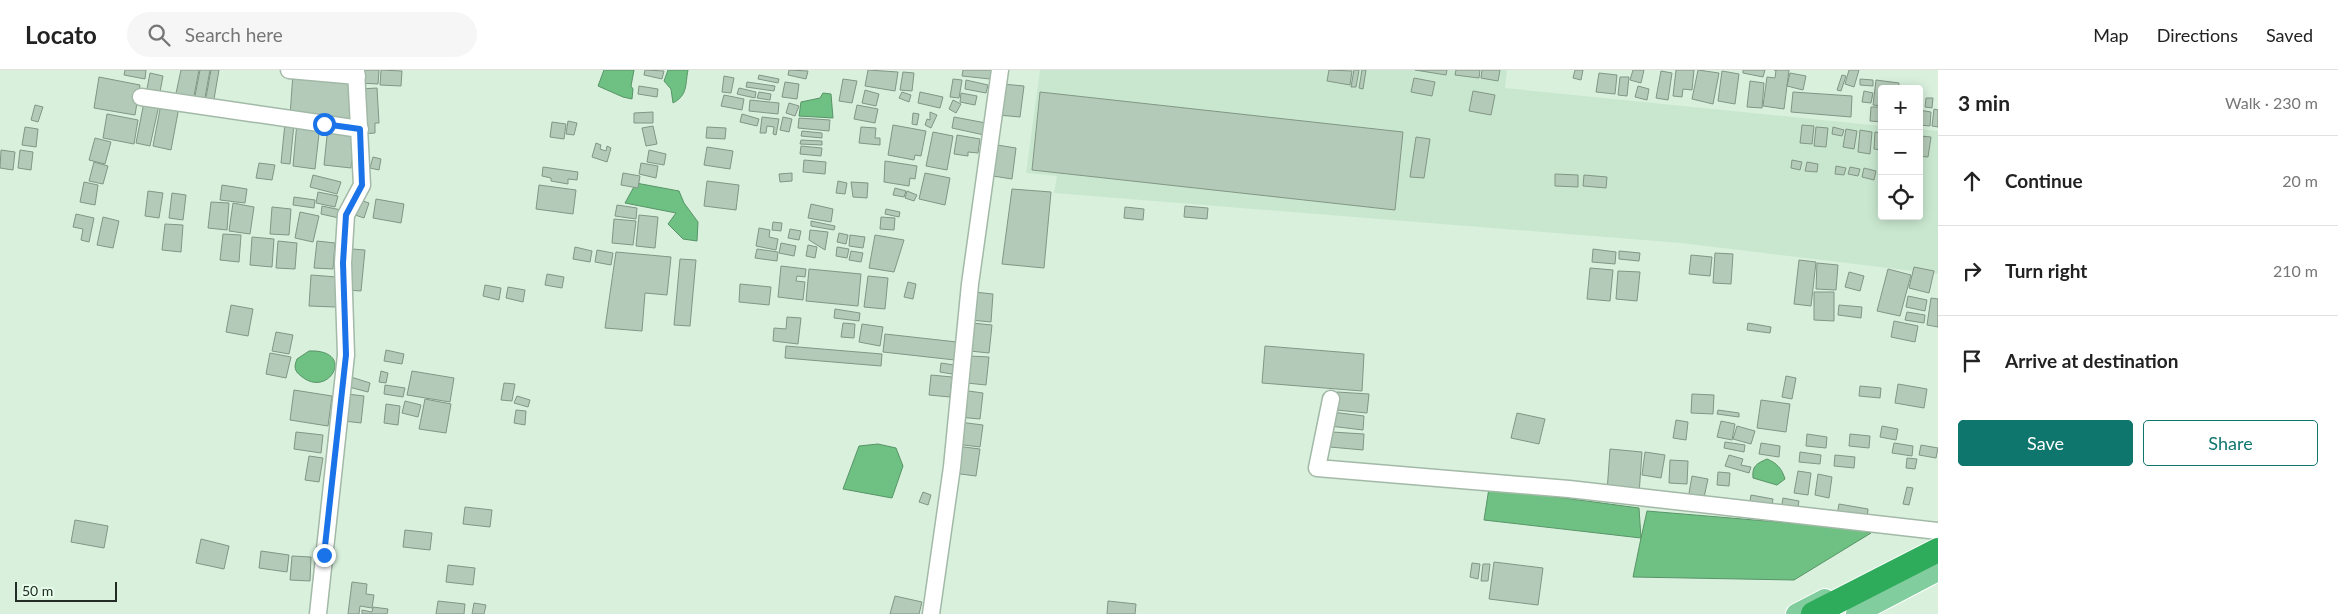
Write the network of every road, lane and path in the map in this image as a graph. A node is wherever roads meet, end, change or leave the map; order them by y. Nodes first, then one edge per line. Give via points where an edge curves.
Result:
1 (289, 70) edge
2 (1000, 70) edge
3 (356, 73) edge
4 (141, 98) dead end
5 (360, 129) junction
6 (1331, 399) dead end
7 (1938, 531) edge
8 (1938, 541) edge
9 (1938, 550) edge
10 (1938, 563) edge
11 (1938, 572) edge
12 (318, 614) edge
13 (931, 614) edge
14 (1796, 614) edge
15 (1813, 614) edge
16 (1837, 614) edge
17 (1856, 614) edge

1 - 3 street
2 - 13 street via 970,284 952,467
3 - 5 street
4 - 5 street
5 - 12 street via 362,185 346,215 343,263 346,355
6 - 7 street via 1317,468 1569,489
8 - 14 main road
9 - 15 highway
10 - 16 highway
11 - 17 main road

